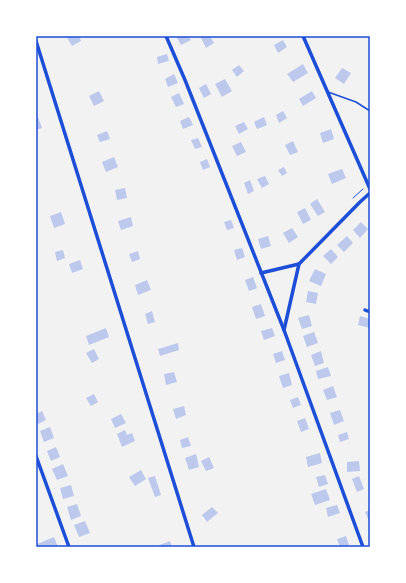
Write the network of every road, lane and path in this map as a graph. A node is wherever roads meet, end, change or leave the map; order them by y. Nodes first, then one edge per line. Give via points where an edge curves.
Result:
1 (166, 36) edge
2 (303, 36) edge
3 (36, 41) edge
4 (38, 53) edge
5 (327, 92) junction
6 (370, 111) edge
7 (368, 184) junction
8 (370, 189) edge
9 (370, 193) edge
10 (353, 198) dead end
11 (299, 264) junction
12 (261, 273) junction
13 (365, 310) dead end
14 (370, 312) edge
15 (284, 330) junction
16 (36, 456) edge
17 (69, 547) edge
18 (194, 547) edge
19 (363, 547) edge

1 - 12 street
2 - 5 street
3 - 4 street
4 - 18 street
5 - 6 lane via 356,102
5 - 7 street
7 - 8 street
7 - 10 path
9 - 11 street
11 - 12 street
11 - 15 street
12 - 15 street
13 - 14 street
15 - 19 street
16 - 17 street

